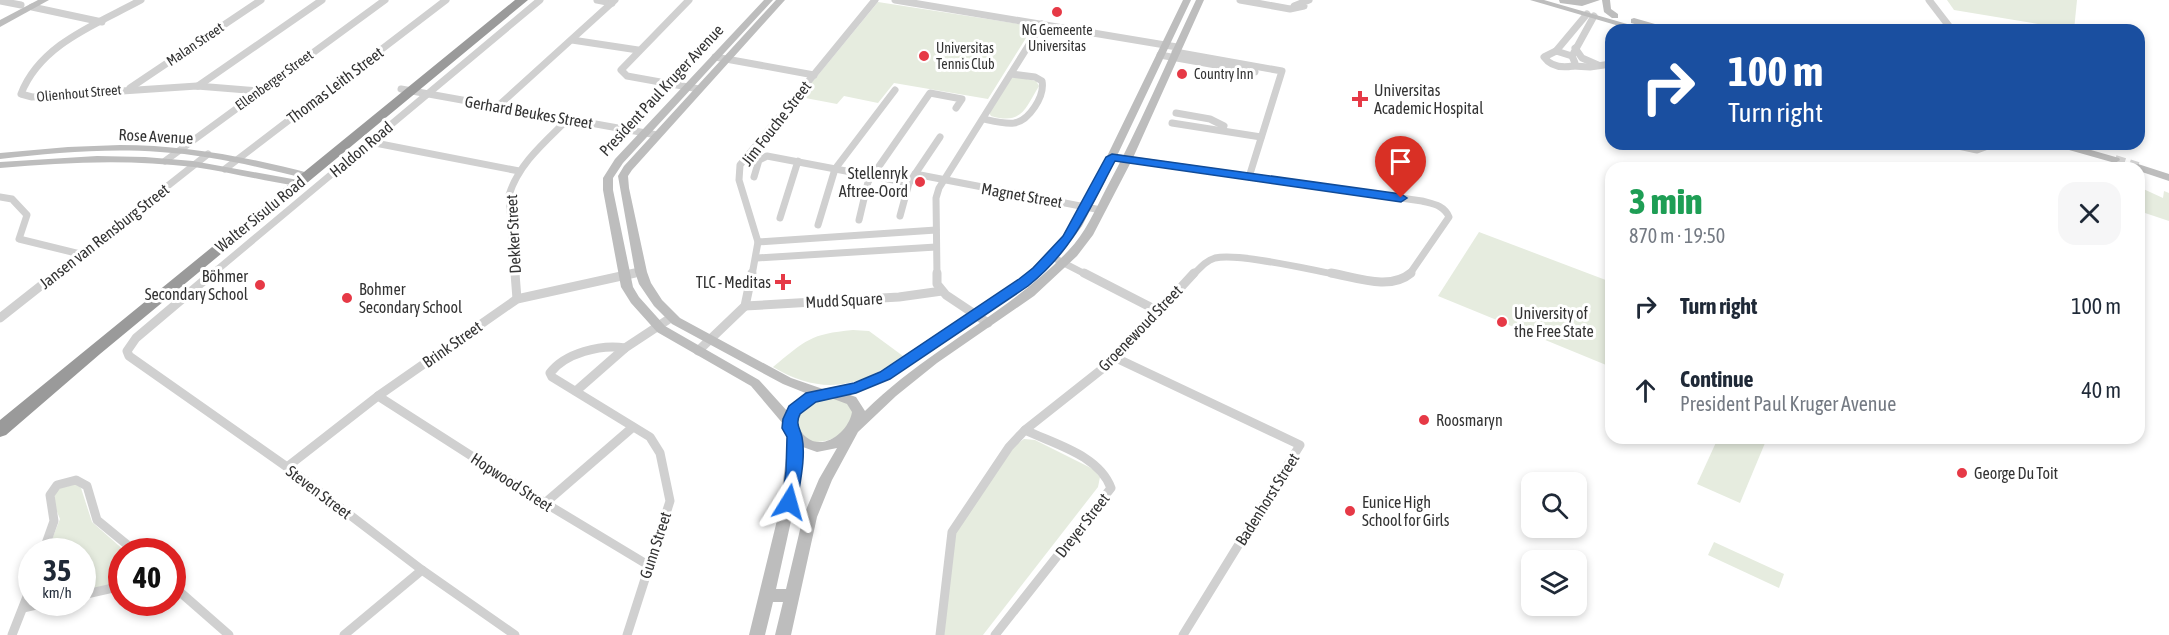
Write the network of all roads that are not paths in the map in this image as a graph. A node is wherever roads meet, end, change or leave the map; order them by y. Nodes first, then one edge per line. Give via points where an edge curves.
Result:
1 (141, 0) edge
2 (261, 0) edge
3 (322, 0) edge
4 (385, 0) edge
5 (446, 0) edge
6 (540, 0) edge
7 (597, 0) edge
8 (689, 0) edge
9 (769, 0) edge
10 (781, 0) edge
11 (874, 0) edge
12 (895, 0) edge
13 (1187, 0) edge
14 (1198, 0) edge
15 (1240, 0) edge
16 (1309, 0) edge
17 (1534, 0) edge
18 (1596, 0) edge
19 (1605, 0) edge
20 (1929, 0) edge
21 (0, 1) edge
22 (613, 1) edge
23 (1560, 1) edge
24 (512, 4) edge
25 (29, 5) edge
26 (1592, 13) junction
27 (0, 16) edge
28 (1615, 16) junction
29 (103, 22) junction
30 (0, 24) edge
31 (1042, 24) junction
32 (1625, 24) edge
33 (1644, 24) edge
34 (1947, 24) edge
35 (572, 40) junction
36 (1164, 45) junction
37 (1575, 48) junction
38 (638, 50) junction
39 (1556, 51) junction
40 (1175, 52) junction
41 (1160, 55) junction
42 (721, 58) junction
43 (1573, 60) junction
44 (1604, 65) edge
45 (1011, 74) junction
46 (814, 75) junction
47 (197, 86) junction
48 (693, 88) junction
49 (129, 89) junction
50 (406, 90) junction
51 (895, 90) dead end
52 (258, 91) junction
53 (428, 93) junction
54 (498, 106) junction
55 (956, 108) dead end
56 (1176, 112) dead end
57 (568, 119) junction
58 (984, 119) junction
59 (1172, 123) dead end
60 (644, 133) junction
61 (657, 135) junction
62 (1262, 135) junction
63 (940, 137) dead end
64 (370, 142) junction
65 (2080, 150) edge
66 (178, 151) junction
67 (208, 154) junction
68 (0, 156) edge
69 (1112, 157) junction
70 (238, 159) junction
71 (1127, 160) junction
72 (2115, 160) tunnel mouth
73 (165, 161) junction
74 (798, 161) junction
75 (196, 164) junction
76 (0, 165) edge
77 (225, 169) junction
78 (835, 169) junction
79 (2145, 169) edge
80 (519, 171) junction
81 (872, 176) junction
82 (754, 177) dead end
83 (1250, 177) junction
84 (297, 178) junction
85 (2169, 178) edge
86 (912, 179) junction
87 (943, 180) junction
88 (0, 197) edge
89 (1087, 207) junction
90 (1101, 210) junction
91 (900, 216) dead end
92 (780, 219) dead end
93 (859, 220) dead end
94 (818, 225) dead end
95 (936, 230) junction
96 (758, 242) junction
97 (936, 247) junction
98 (80, 254) junction
99 (1052, 257) junction
100 (757, 258) junction
101 (1065, 263) junction
102 (641, 272) junction
103 (625, 276) junction
104 (942, 291) junction
105 (518, 299) junction
106 (745, 306) junction
107 (1158, 311) junction
108 (672, 317) junction
109 (0, 318) edge
110 (982, 320) junction
111 (658, 326) junction
112 (709, 340) junction
113 (129, 347) joint
114 (625, 348) junction
115 (698, 351) junction
116 (1116, 358) junction
117 (576, 391) junction
118 (827, 394) junction
119 (378, 396) junction
120 (1, 425) edge
121 (633, 426) junction
122 (792, 430) junction
123 (854, 431) junction
124 (1022, 433) junction
125 (287, 467) junction
126 (545, 503) junction
127 (48, 538) edge
128 (119, 538) edge
129 (648, 565) junction
130 (422, 570) junction
131 (766, 595) junction
132 (792, 596) junction
133 (186, 597) edge
134 (20, 616) edge
135 (12, 635) edge
136 (229, 635) edge
137 (344, 635) edge
138 (515, 635) edge
139 (627, 635) edge
140 (757, 635) edge
141 (783, 635) edge
142 (940, 635) edge
143 (995, 635) edge
144 (1183, 635) edge

1 - 29 street, Olienhout Street
2 - 49 street, Malan Street
3 - 47 street
4 - 52 street, Ellenberger Street
5 - 70 street, Thomas Leith Street
6 - 53 street, Haldon Road
7 - 22 street
8 - 38 street
9 - 42 street, President Paul Kruger Avenue
10 - 42 street, President Paul Kruger Avenue
11 - 46 street, Jim Fouche Street
12 - 31 street
13 - 36 street
14 - 40 street
15 - 16 street via 1290,9 1304,6 1294,6
17 - 26 street
18 - 23 street
18 - 26 street
19 - 26 street
19 - 28 street via 1607,10
20 - 34 street
21 - 25 street
22 - 35 street
23 - 26 street
24 - 50 highway, Walter Sisulu Road
25 - 27 street
25 - 29 street
25 - 30 street
26 - 28 street
26 - 32 street
26 - 37 street
26 - 39 street
28 - 33 street
29 - 49 street, Olienhout Street via 46,57 29,74 21,94 39,97
31 - 36 street
31 - 45 street
35 - 38 street
35 - 54 street
36 - 40 street
36 - 41 street
37 - 43 street
37 - 44 street via 1582,58
38 - 48 street via 622,67 623,74
39 - 43 street
39 - 43 street via 1545,54 1548,63 1563,68
40 - 41 street
40 - 62 street via 1281,73
40 - 71 street
41 - 69 street
42 - 46 street
42 - 48 street, President Paul Kruger Avenue
43 - 44 street via 1590,67
45 - 58 street
45 - 58 street via 1042,81 1044,88 1039,98 1022,122
46 - 96 street, Jim Fouche Street via 745,158 739,171
47 - 49 street, Olienhout Street
47 - 52 street, Olienhout Street
48 - 60 street, President Paul Kruger Avenue
48 - 61 street, President Paul Kruger Avenue
50 - 53 street, Gerhard Beukes Street
50 - 84 highway, Walter Sisulu Road
51 - 78 street
52 - 66 street, Ellenberger Street
53 - 54 street, Gerhard Beukes Street
53 - 64 street, Haldon Road
54 - 57 street, Gerhard Beukes Street
55 - 81 street via 962,99 930,93
56 - 62 street
57 - 60 street, Gerhard Beukes Street
57 - 80 street, Dekker Street
58 - 87 street
59 - 62 street
60 - 61 street, Gerhard Beukes Street
60 - 103 street, President Paul Kruger Avenue via 608,178
61 - 102 street, President Paul Kruger Avenue via 623,176
62 - 83 street
63 - 86 street
64 - 80 street
64 - 113 street, Haldon Road
65 - 72 street
66 - 67 street, Rose Avenue
66 - 68 street, Rose Avenue via 92,148
66 - 73 street, Ellenberger Street
67 - 70 street, Rose Avenue
67 - 75 street, Jansen van Rensburg Street
69 - 71 street
69 - 89 street
70 - 77 street, Thomas Leith Street
70 - 84 street, Rose Avenue
71 - 83 street
71 - 90 street
73 - 75 street, Rose Avenue
73 - 76 street, Rose Avenue via 83,158
74 - 78 street, Magnet Street
74 - 82 street, Magnet Street via 764,156
74 - 92 street
75 - 77 street, Rose Avenue
75 - 98 street, Jansen van Rensburg Street
77 - 84 street, Rose Avenue
78 - 81 street, Magnet Street
78 - 94 street
79 - 85 street
80 - 105 street, Dekker Street via 509,195
81 - 86 street, Magnet Street
81 - 93 street
83 - 107 street, Groenewoud Street via 1422,201 1443,208 1448,220 1402,281 1383,282 1216,258 1202,265
84 - 120 highway, Walter Sisulu Road
86 - 87 street, Magnet Street
86 - 91 street
87 - 89 street, Magnet Street
87 - 95 street via 936,198
88 - 98 street via 12,199 27,215 19,239
89 - 90 street, Magnet Street
89 - 99 street
90 - 101 street
95 - 96 street
95 - 97 street
96 - 100 street, Jim Fouche Street
97 - 100 street
97 - 104 street via 935,279
98 - 109 street, Jansen van Rensburg Street
99 - 101 street
99 - 110 street
100 - 106 street, Jim Fouche Street
101 - 107 street
101 - 110 street via 1030,293
102 - 103 street, Brink Street
102 - 108 street, President Paul Kruger Avenue via 658,303
103 - 105 street, Brink Street
103 - 111 street, President Paul Kruger Avenue via 635,300
104 - 106 street, Mudd Square
104 - 110 street
105 - 119 street, Brink Street
106 - 112 street, Jim Fouche Street
107 - 116 street, Groenewoud Street
108 - 111 street, Gunn Street
108 - 112 street, President Paul Kruger Avenue
110 - 118 street via 885,376
110 - 123 street via 891,393
111 - 114 street, Gunn Street
111 - 115 street, President Paul Kruger Avenue
112 - 115 street, Jim Fouche Street
112 - 118 street, President Paul Kruger Avenue via 787,381
113 - 125 street, Steven Street via 129,356 137,363
114 - 117 street, Gunn Street
114 - 117 street, Gunn Street via 614,346 554,365 552,377
115 - 122 street, President Paul Kruger Avenue via 754,382
116 - 124 street, Groenewoud Street
116 - 144 street, Badenhorst Street via 1300,445
117 - 121 street, Gunn Street
118 - 122 street via 794,410
118 - 123 street via 853,401 859,418
119 - 125 street, Brink Street
119 - 126 street, Hopwood Street
121 - 126 street
121 - 129 street, Gunn Street via 650,437 660,453 669,488 670,501
122 - 123 street via 801,442 822,447 843,440
122 - 131 street via 794,471
123 - 132 street via 826,479 810,517
124 - 142 street, Groenewoud Street via 952,532
124 - 143 street, Dreyer Street via 1096,466 1105,473 1111,488
125 - 130 street, Steven Street
126 - 129 street, Hopwood Street
127 - 128 street via 54,521 50,495 62,483 76,480 87,486 97,520
129 - 139 street, Gunn Street
130 - 137 street
130 - 138 street, Steven Street
131 - 132 street
131 - 140 street
132 - 141 street
133 - 136 street
134 - 135 street

